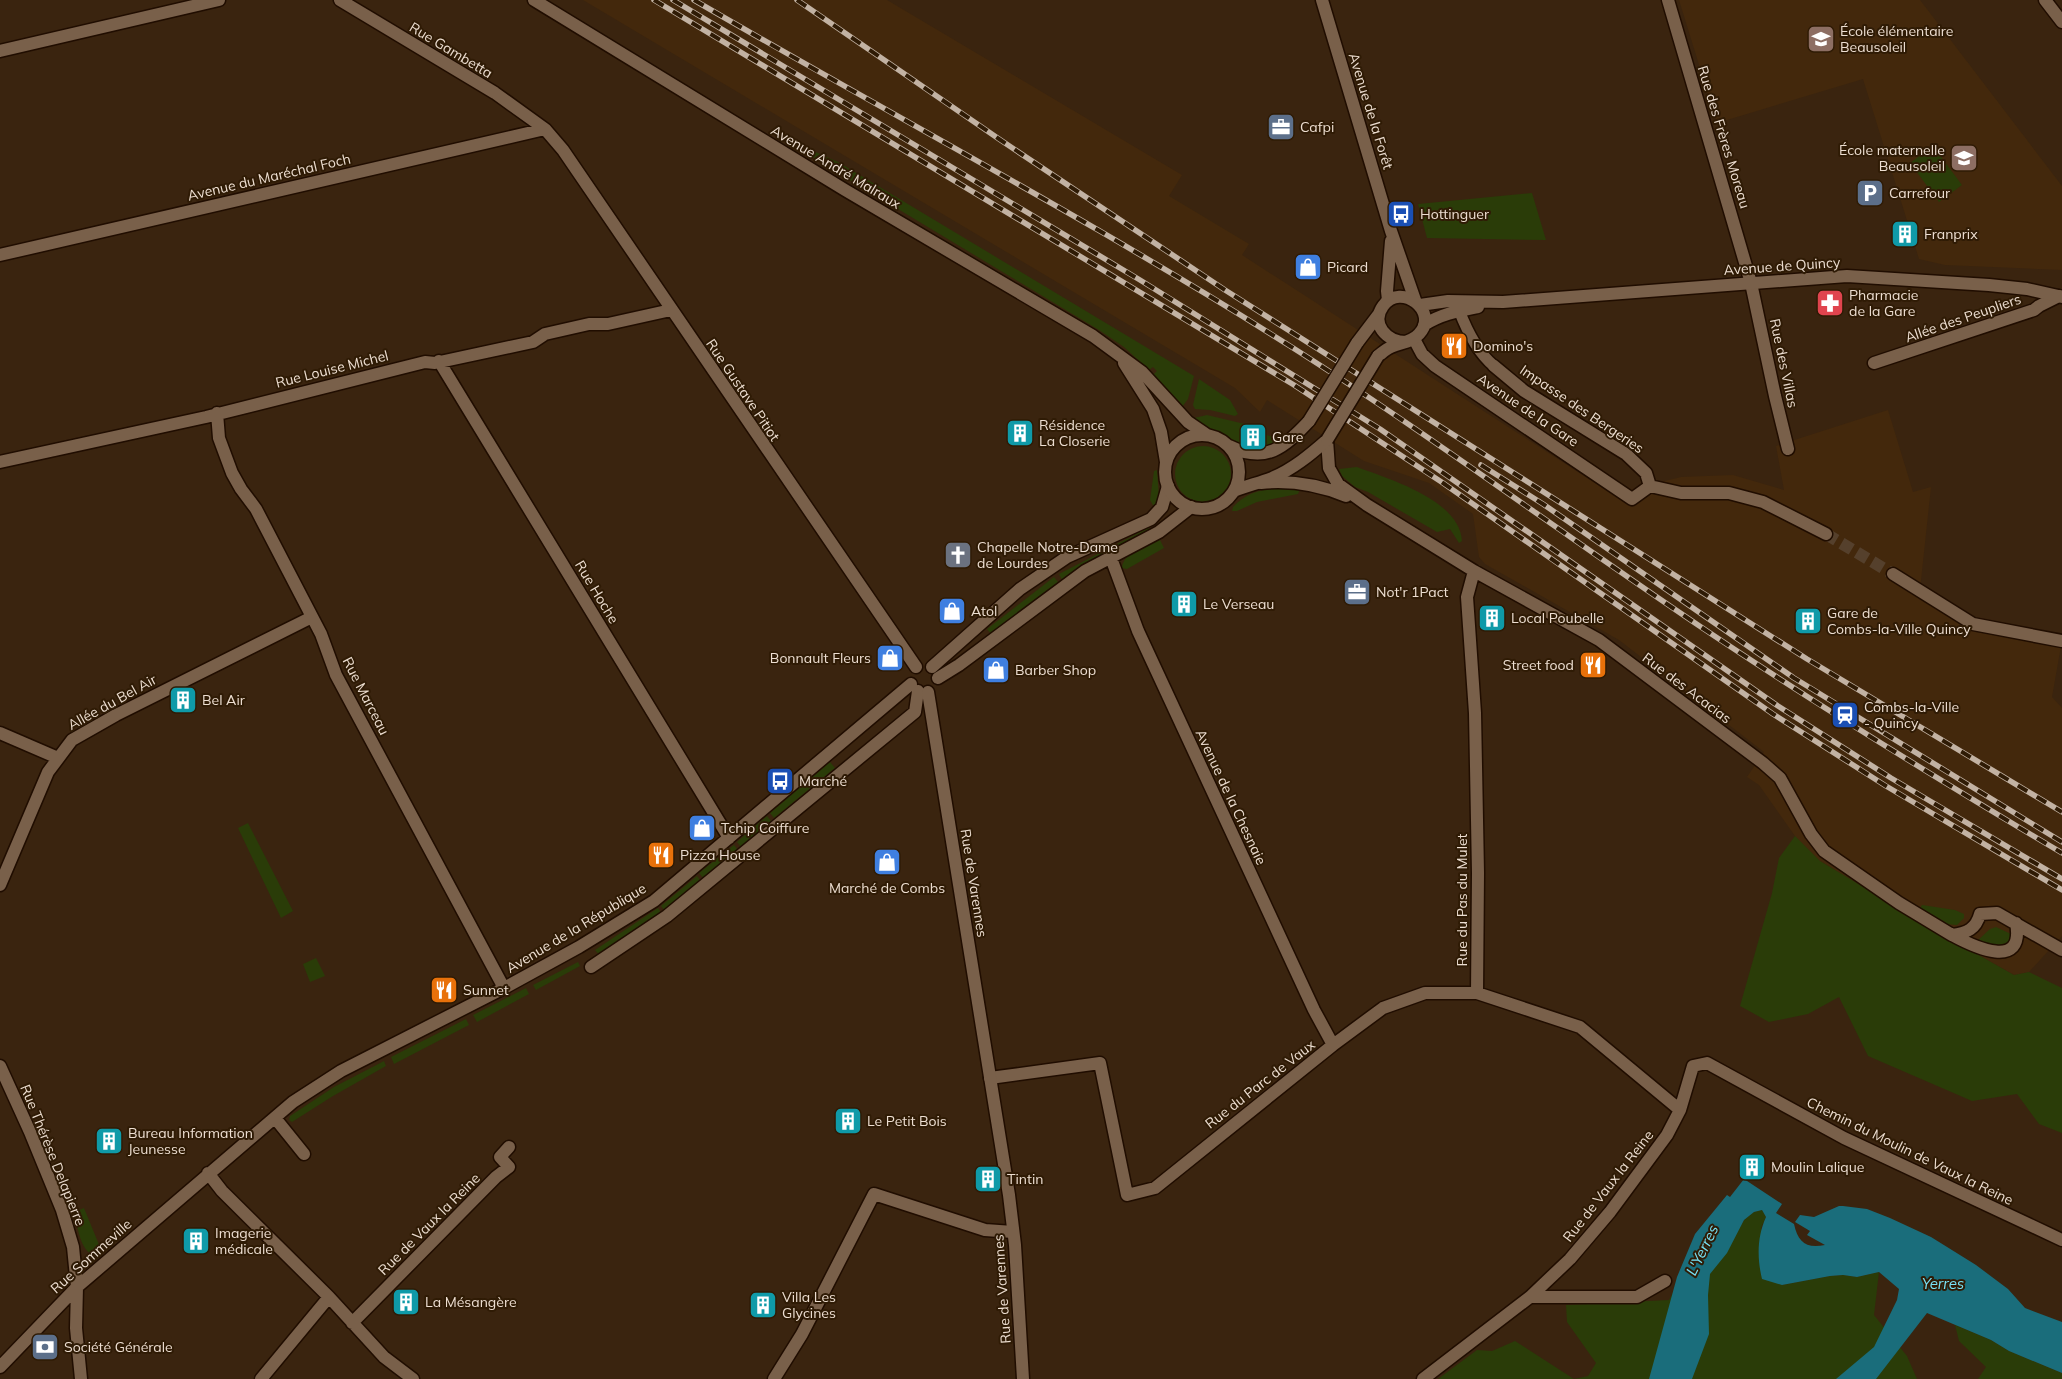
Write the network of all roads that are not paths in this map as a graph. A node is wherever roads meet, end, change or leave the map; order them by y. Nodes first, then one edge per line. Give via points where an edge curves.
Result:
1 (219, 0) edge
2 (340, 0) edge
3 (534, 0) edge
4 (1322, 0) edge
5 (1668, 0) edge
6 (2045, 0) edge
7 (2062, 22) edge
8 (0, 51) edge
9 (545, 129) junction
10 (1391, 231) junction
11 (0, 255) edge
12 (1751, 282) junction
13 (2061, 296) edge
14 (1388, 300) junction
15 (1417, 302) junction
16 (1503, 302) junction
17 (671, 310) junction
18 (1459, 310) junction
19 (1379, 314) junction
20 (1424, 325) junction
21 (1410, 340) junction
22 (1122, 359) junction
23 (439, 362) junction
24 (1874, 363) dead end
25 (1494, 366) joint
26 (216, 413) junction
27 (1207, 435) junction
28 (1327, 440) junction
29 (1229, 446) junction
30 (1788, 449) dead end
31 (0, 462) edge
32 (1166, 462) junction
33 (1251, 485) junction
34 (1168, 486) junction
35 (1650, 486) junction
36 (1234, 491) junction
37 (1367, 505) junction
38 (1191, 507) junction
39 (1826, 534) tunnel mouth
40 (1111, 558) junction
41 (1474, 571) junction
42 (1894, 574) tunnel mouth
43 (312, 618) junction
44 (2062, 641) edge
45 (916, 667) junction
46 (932, 667) junction
47 (938, 678) junction
48 (919, 689) junction
49 (0, 733) edge
50 (58, 758) junction
51 (729, 838) junction
52 (0, 885) edge
53 (2016, 923) junction
54 (1952, 935) junction
55 (2062, 950) edge
56 (591, 967) dead end
57 (504, 988) junction
58 (1477, 993) junction
59 (1333, 1045) junction
60 (0, 1066) edge
61 (1693, 1066) joint
62 (990, 1078) junction
63 (1680, 1110) junction
64 (275, 1118) junction
65 (510, 1147) dead end
66 (304, 1154) dead end
67 (208, 1172) junction
68 (1013, 1232) junction
69 (2062, 1240) edge
70 (1665, 1281) dead end
71 (77, 1287) junction
72 (329, 1297) junction
73 (1530, 1297) junction
74 (352, 1324) junction
75 (0, 1367) edge
76 (81, 1379) edge
77 (261, 1379) edge
78 (413, 1379) edge
79 (774, 1379) edge
80 (1022, 1379) edge
81 (1423, 1379) edge

1 - 8 street
2 - 9 street, Rue Gambetta via 495,93
3 - 22 street, Avenue André Malraux via 862,201 1093,336
4 - 10 street, Avenue de la Forêt
5 - 12 street, Rue des Frères Moreau
6 - 7 street
9 - 11 street, Avenue du Maréchal Foch
9 - 17 street, Rue Gustave Pitiot via 563,150
10 - 14 street, Avenue de la Forêt
10 - 15 street, Avenue de la Forêt
12 - 13 street, Avenue de Quincy via 1838,276 1891,278
12 - 16 street, Avenue de Quincy
12 - 30 street, Rue des Villas
13 - 24 street, Allée des Peupliers via 2034,310
14 - 15 street via 1401,296
14 - 19 street
15 - 16 street, Avenue de Quincy
15 - 20 street via 1423,311
16 - 18 street, Avenue de Quincy
17 - 23 street, Rue Louise Michel via 608,324 589,324 545,334 533,342
17 - 45 street, Rue Gustave Pitiot
18 - 20 street, Avenue de Quincy via 1436,317
18 - 25 street, Impasse des Bergeries via 1467,332
19 - 21 street via 1378,321 1384,335 1398,342
19 - 29 street, bridge via 1357,343 1309,421 1285,445 1265,454 1243,453
20 - 21 street via 1422,331
21 - 28 street, bridge via 1390,347 1378,356
21 - 35 street, Avenue de la Gare via 1435,366 1632,499
22 - 27 street, Avenue André Malraux via 1142,372 1188,422
22 - 32 street via 1153,409
23 - 26 street, Rue Louise Michel via 425,362
23 - 51 street, Rue Hoche
25 - 35 street, Impasse des Bergeries via 1524,391 1626,454 1646,473
26 - 31 street, Rue Louise Michel
26 - 43 street, Rue Marceau via 219,438 232,473 256,509
27 - 29 street
27 - 32 street via 1196,435 1182,441
28 - 33 street via 1292,468
28 - 37 street, Rue des Acacias via 1332,477
29 - 36 street via 1239,468
32 - 34 street
33 - 36 street
33 - 37 street, Rue des Acacias via 1274,482 1307,484 1332,490
34 - 38 street via 1174,496
34 - 46 street via 1162,507 1151,519 1067,557 1020,589
35 - 39 street via 1681,493 1729,493 1762,502
36 - 38 street via 1216,506 1204,509
37 - 41 street, Rue des Acacias
38 - 40 street via 1159,532
40 - 47 street via 1085,572
40 - 59 street, Avenue de la Chesnaie via 1146,649
41 - 54 street, Rue des Acacias via 1599,640 1763,763 1780,778 1824,851
41 - 58 street, Rue du Pas du Mulet via 1467,597 1476,713
42 - 44 street via 1973,624
43 - 50 street, Allée du Bel Air via 116,715 72,740
43 - 57 street, Rue Marceau via 336,674
45 - 46 street
45 - 48 street via 911,675
46 - 47 street
47 - 48 street via 936,687
48 - 51 street, Avenue de la République
48 - 56 street via 915,712 666,916
48 - 62 street, Rue de Varennes
49 - 50 street
50 - 52 street, Allée du Bel Air via 48,772
51 - 57 street, Avenue de la République via 654,901
53 - 54 street via 1997,913 1980,914 1977,924 1966,933
53 - 54 street, Rue des Acacias via 2018,933 2014,946 2005,952 1972,946
53 - 55 street
57 - 64 street, Avenue de la République via 341,1071 293,1102
58 - 59 street, Rue du Parc de Vaux via 1425,993 1383,1008
58 - 63 street via 1580,1027
59 - 62 street, Rue du Parc de Vaux via 1155,1188 1128,1195 1100,1063
60 - 71 street, Rue Thérèse Delapierre via 62,1210 74,1247
61 - 63 street, Rue de Vaux la Reine
61 - 69 street, Chemin du Moulin de Vaux la Reine via 1707,1063 1844,1138
62 - 68 street, Rue de Varennes
63 - 73 street, Rue de Vaux la Reine via 1668,1135 1610,1212 1570,1259
64 - 66 street
64 - 67 street, Avenue de la République
65 - 74 street, Rue de Vaux la Reine via 500,1156 509,1166
67 - 71 street, Rue Sommeville
67 - 72 street via 222,1191
68 - 79 street via 985,1230 874,1194 802,1334
68 - 80 street, Rue de Varennes
70 - 73 street via 1637,1297
71 - 75 street, Rue Sommeville
71 - 76 street, Rue Thérèse Delapierre via 76,1328
72 - 74 street
72 - 77 street
73 - 81 street, Rue de Vaux la Reine
74 - 78 street via 384,1357

